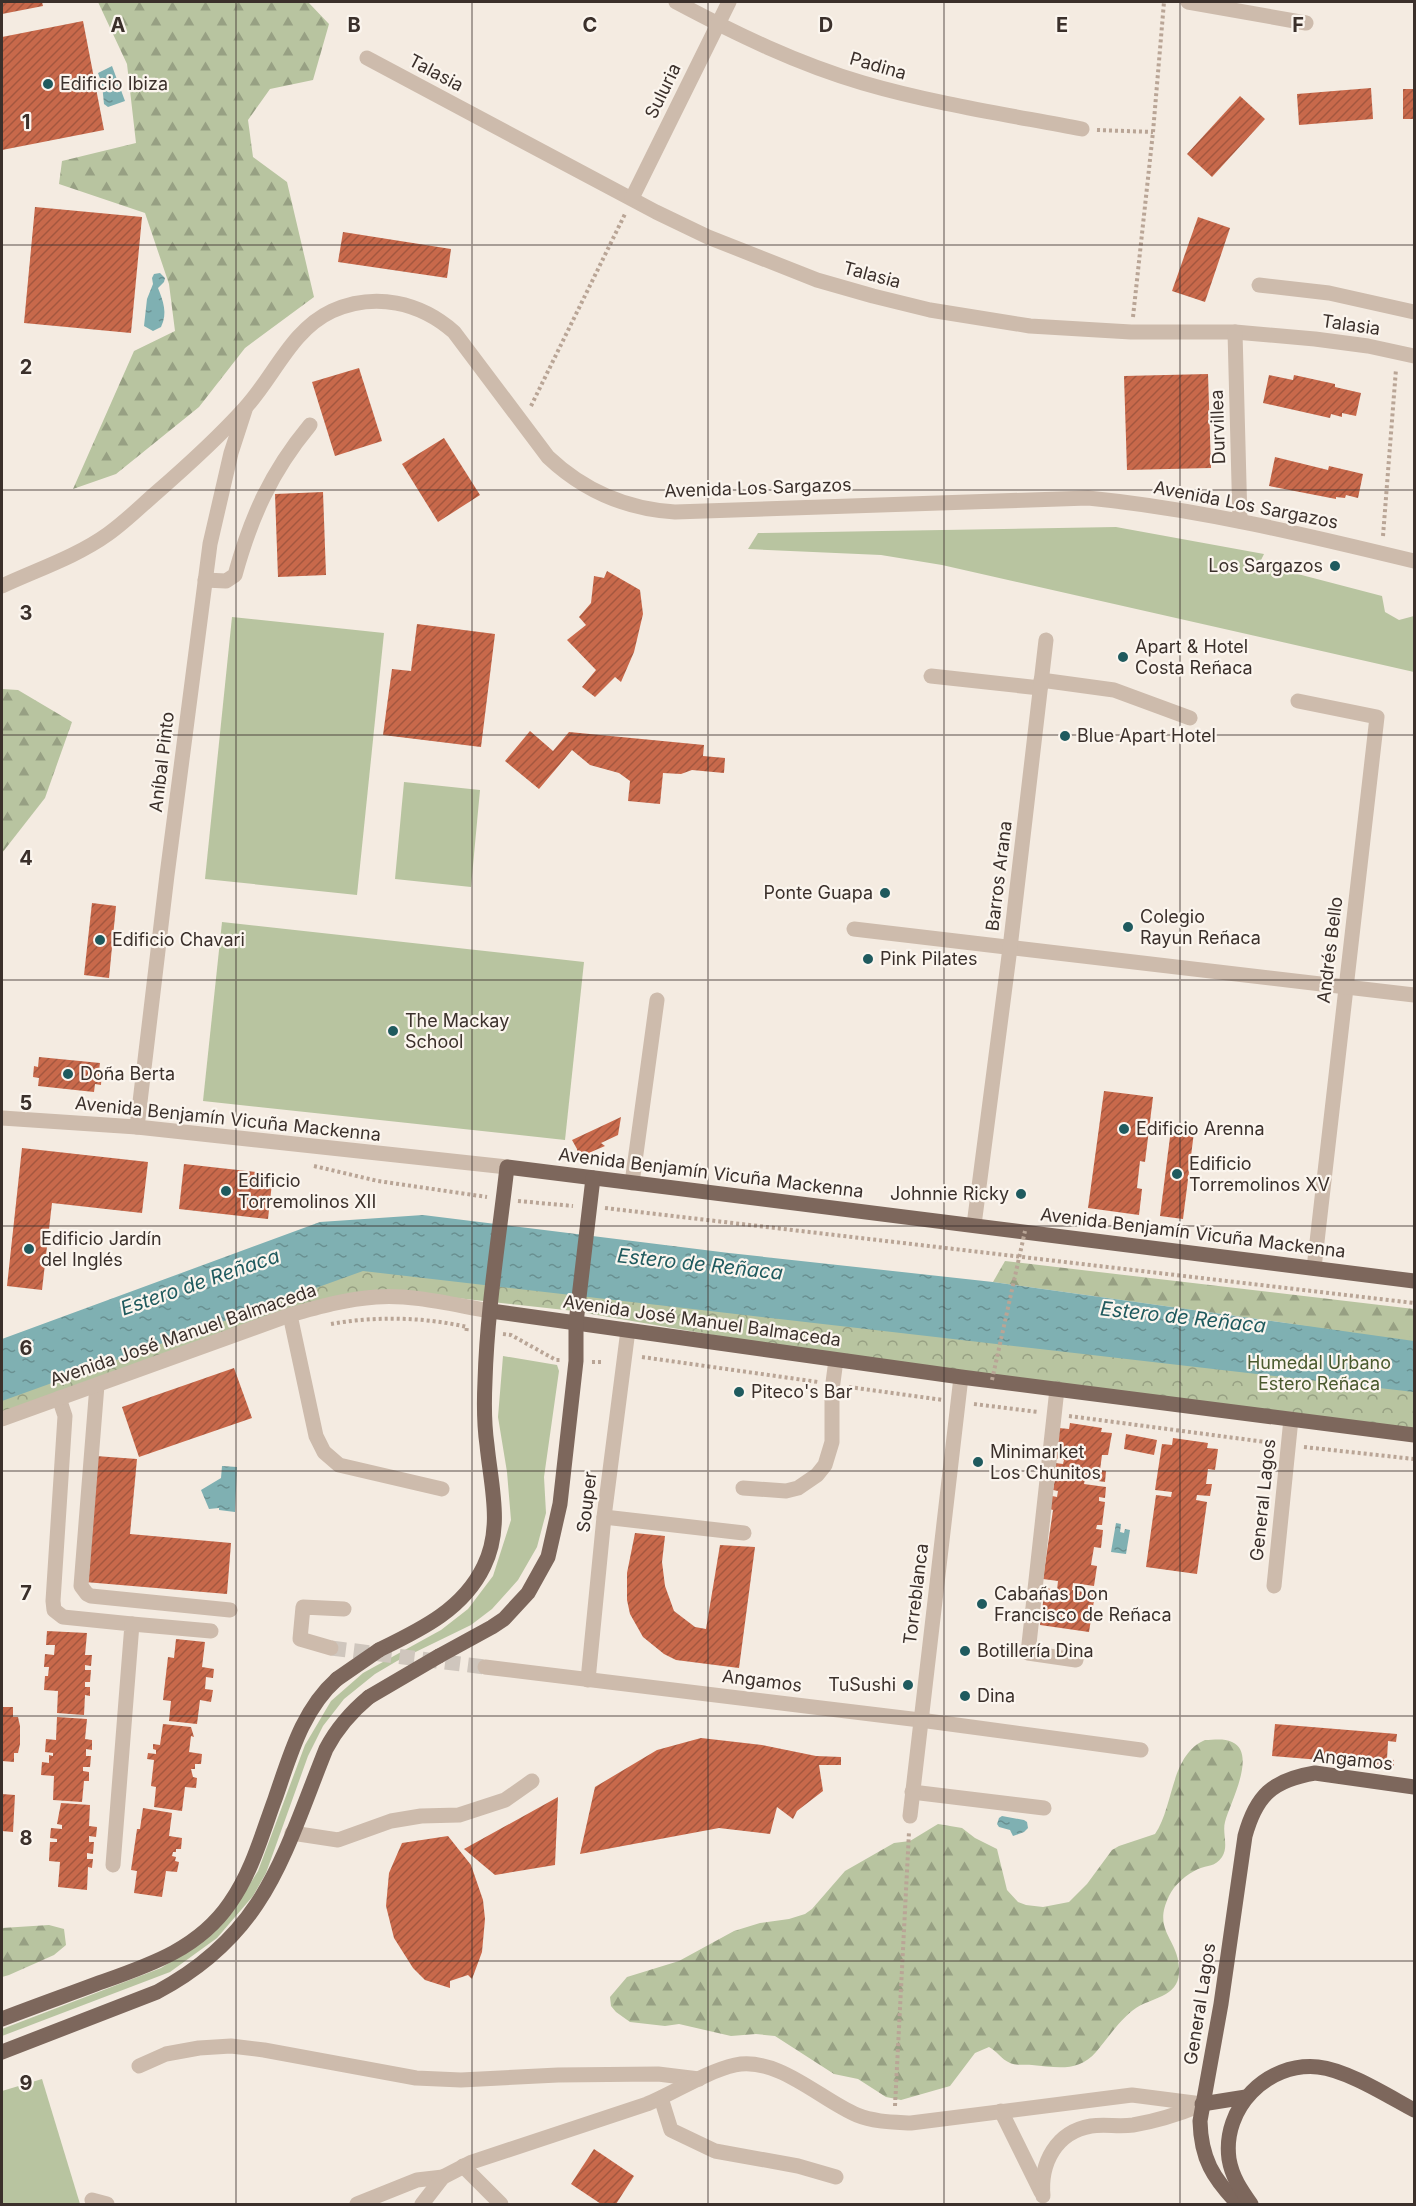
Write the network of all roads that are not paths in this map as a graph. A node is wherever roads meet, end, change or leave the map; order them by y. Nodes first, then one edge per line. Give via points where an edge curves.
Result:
1 (676, 2) edge
2 (729, 2) edge
3 (1188, 2) edge
4 (1306, 23) dead end
5 (718, 24) junction
6 (367, 58) dead end
7 (1082, 129) road end
8 (632, 198) junction
9 (1259, 285) dead end
10 (1414, 312) edge
11 (1235, 332) junction
12 (1409, 354) edge
13 (246, 407) junction
14 (310, 425) dead end
15 (1240, 521) junction
16 (1414, 561) edge
17 (205, 580) junction
18 (2, 586) edge
19 (1046, 639) dead end
20 (931, 676) dead end
21 (1041, 684) junction
22 (1298, 701) dead end
23 (1190, 718) dead end
24 (854, 929) dead end
25 (1010, 948) junction
26 (1345, 987) junction
27 (1414, 995) edge
28 (657, 1000) dead end
29 (2, 1118) edge
30 (137, 1126) junction
31 (507, 1167) junction
32 (593, 1178) junction
33 (632, 1183) junction
34 (974, 1225) junction
35 (1314, 1268) junction
36 (1414, 1281) edge
37 (491, 1311) junction
38 (290, 1315) junction
39 (576, 1323) junction
40 (628, 1330) junction
41 (836, 1360) junction
42 (962, 1377) junction
43 (97, 1385) junction
44 (1057, 1389) junction
45 (59, 1398) junction
46 (2, 1419) edge
47 (1291, 1419) junction
48 (1414, 1435) edge
49 (743, 1488) dead end
50 (442, 1489) dead end
51 (604, 1517) junction
52 (744, 1533) dead end
53 (1274, 1586) dead end
54 (344, 1609) dead end
55 (230, 1610) dead end
56 (132, 1624) junction
57 (211, 1630) dead end
58 (331, 1648) tunnel mouth
59 (1076, 1660) dead end
60 (485, 1667) tunnel mouth
61 (588, 1680) junction
62 (920, 1720) junction
63 (1141, 1750) dead end
64 (532, 1781) dead end
65 (1414, 1787) edge
66 (912, 1792) junction
67 (1258, 1800) joint
68 (1044, 1808) dead end
69 (910, 1816) road end
70 (292, 1833) junction
71 (113, 1864) dead end
72 (2, 2019) edge
73 (2, 2052) edge
74 (139, 2066) dead end
75 (699, 2079) junction
76 (1246, 2097) junction
77 (661, 2098) junction
78 (1202, 2104) junction
79 (1414, 2110) edge
80 (1001, 2111) junction
81 (463, 2166) junction
82 (443, 2177) junction
83 (836, 2177) dead end
84 (1045, 2200) edge
85 (357, 2205) edge
86 (422, 2205) edge
87 (501, 2205) edge
88 (1238, 2205) edge
89 (1251, 2205) edge

1 - 5 street, Padina
2 - 5 street, Suluria
3 - 4 street
5 - 7 street, Padina via 812,66 861,82 929,100
5 - 8 street, Suluria
6 - 8 street, Talasia
8 - 11 street, Talasia via 762,260 873,296 979,319 1080,330
9 - 10 street via 1329,292
11 - 12 street, Talasia via 1316,339
11 - 15 street, Durvillea
13 - 15 street, Avenida Los Sargazos via 293,344 317,320 346,306 379,300 412,306 442,321 548,457 581,484 617,502 675,512 1088,498
13 - 17 street, Aníbal Pinto via 219,500
13 - 18 street, Avenida Los Sargazos via 107,535
14 - 17 street via 268,485 235,575 226,581
15 - 16 street, Avenida Los Sargazos
17 - 30 street, Aníbal Pinto
19 - 21 street, Barros Arana
20 - 21 street
21 - 23 street via 1114,690
21 - 25 street, Barros Arana
22 - 26 street, Andrés Bello via 1377,717
24 - 25 street
25 - 26 street
25 - 34 street, Barros Arana
26 - 27 street
26 - 35 street, Andrés Bello
28 - 33 street
29 - 30 street, Avenida Benjamín Vicuña Mackenna
30 - 31 street, Avenida Benjamín Vicuña Mackenna
31 - 32 main road, Avenida Benjamín Vicuña Mackenna
31 - 37 main road
32 - 33 main road, Avenida Benjamín Vicuña Mackenna
32 - 39 main road
33 - 34 main road, Avenida Benjamín Vicuña Mackenna
34 - 35 main road, Avenida Benjamín Vicuña Mackenna
35 - 36 main road, Avenida Benjamín Vicuña Mackenna
37 - 38 street, Avenida José Manuel Balmaceda via 377,1297
37 - 39 main road, Avenida José Manuel Balmaceda
37 - 72 main road, bridge via 484,1400 495,1514 491,1548 477,1579 458,1602 416,1632 379,1650 337,1678 319,1696 289,1757 248,1872 217,1920 188,1945 155,1963
38 - 43 street, Avenida José Manuel Balmaceda
38 - 50 street via 316,1436 324,1452 339,1465
39 - 40 main road, Avenida José Manuel Balmaceda
39 - 70 main road, bridge via 576,1361 560,1504 548,1557 539,1576 504,1619 369,1697 346,1719 326,1749
40 - 41 main road, Avenida José Manuel Balmaceda
40 - 51 street, Souper
41 - 42 main road, Avenida José Manuel Balmaceda
41 - 49 street via 832,1442 825,1465 798,1488
42 - 44 main road, Avenida José Manuel Balmaceda
42 - 62 street, Torreblanca
43 - 45 street, Avenida José Manuel Balmaceda
43 - 55 street via 83,1591 92,1596
44 - 47 main road, Avenida José Manuel Balmaceda
44 - 59 street via 1028,1653
45 - 46 street, Avenida José Manuel Balmaceda
45 - 56 street via 65,1416 54,1610 63,1617
47 - 48 main road, Avenida José Manuel Balmaceda
47 - 53 street, General Lagos
51 - 52 street
51 - 61 street, Souper
54 - 58 street via 303,1607 300,1639
56 - 57 street
56 - 71 street
60 - 61 street, Angamos
61 - 62 street, Angamos
62 - 63 street, Angamos
62 - 66 street, Torreblanca
64 - 70 street via 505,1800 459,1815 391,1821 338,1840
65 - 67 main road, Angamos via 1315,1773 1286,1781
66 - 68 street
66 - 69 street, Torreblanca
67 - 78 main road, General Lagos via 1245,1836
70 - 73 main road via 268,1889 253,1911 230,1939 199,1966 157,1992
74 - 75 street via 166,2054 231,2046 416,2078 658,2074
75 - 77 street
75 - 80 street via 738,2064 759,2066 788,2075 859,2116 894,2122
76 - 78 main road
76 - 79 main road via 1278,2073 1318,2067 1362,2083
76 - 89 main road via 1233,2120 1228,2152 1236,2183
77 - 81 street
77 - 83 street via 671,2130 715,2151
78 - 80 street via 1132,2095
78 - 84 street via 1175,2116 1131,2125 1091,2126 1071,2133 1048,2157 1042,2183
78 - 88 main road, General Lagos via 1200,2138 1204,2154 1218,2182
80 - 84 street
81 - 82 street
81 - 87 street
82 - 85 street via 417,2180
82 - 86 street

